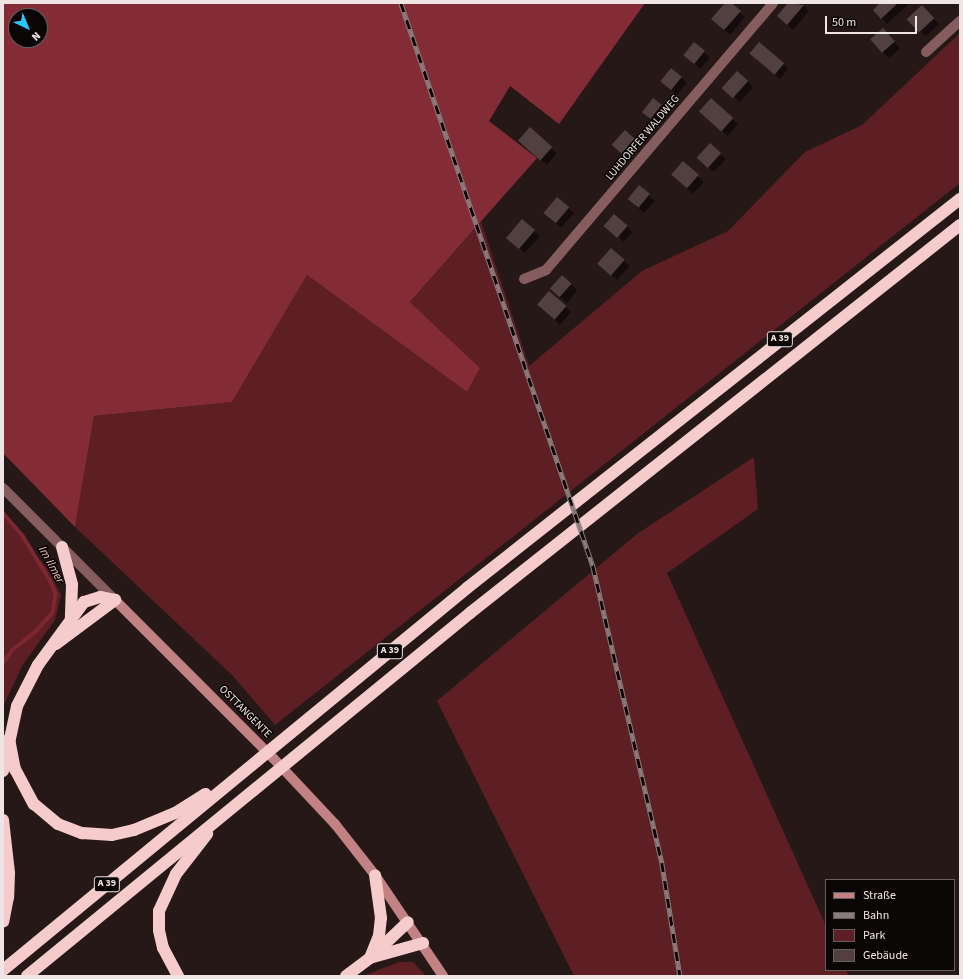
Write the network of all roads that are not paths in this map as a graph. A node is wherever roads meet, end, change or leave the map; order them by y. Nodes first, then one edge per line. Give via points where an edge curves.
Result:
1 (773, 3) edge
2 (960, 21) edge
3 (926, 52) dead end
4 (960, 199) edge
5 (960, 225) edge
6 (524, 279) dead end
7 (3, 488) edge
8 (62, 547) junction
9 (115, 600) junction
10 (70, 618) junction
11 (53, 646) junction
12 (9, 738) junction
13 (3, 771) edge
14 (209, 796) junction
15 (224, 813) junction
16 (3, 820) edge
17 (375, 875) junction
18 (3, 922) edge
19 (408, 922) junction
20 (423, 943) junction
21 (370, 958) junction
22 (3, 970) edge
23 (27, 976) edge
24 (178, 976) edge
25 (346, 976) edge
26 (444, 976) edge

1 - 6 street, LUHDORFER WALDWEG via 546,270
2 - 3 street
4 - 14 highway, A 39 via 601,481
5 - 15 highway, A 39 via 544,553
7 - 8 street, OSTTANGENTE
8 - 9 street, OSTTANGENTE
8 - 10 highway via 72,585
9 - 10 highway via 100,597 89,599
9 - 11 highway via 100,614
9 - 17 main road, OSTTANGENTE via 315,802
10 - 11 highway
11 - 12 highway via 25,687
12 - 13 highway
12 - 14 highway via 15,769 34,804 58,824 82,833 112,835 140,829
14 - 22 highway, A 39
15 - 23 highway, A 39
15 - 24 highway via 176,874 160,911 159,930 163,948
16 - 18 highway via 9,873 8,898
17 - 19 main road, OSTTANGENTE
17 - 21 highway via 381,918 379,936
19 - 20 main road, OSTTANGENTE
19 - 21 highway
20 - 21 highway
20 - 26 main road, OSTTANGENTE
21 - 25 highway

